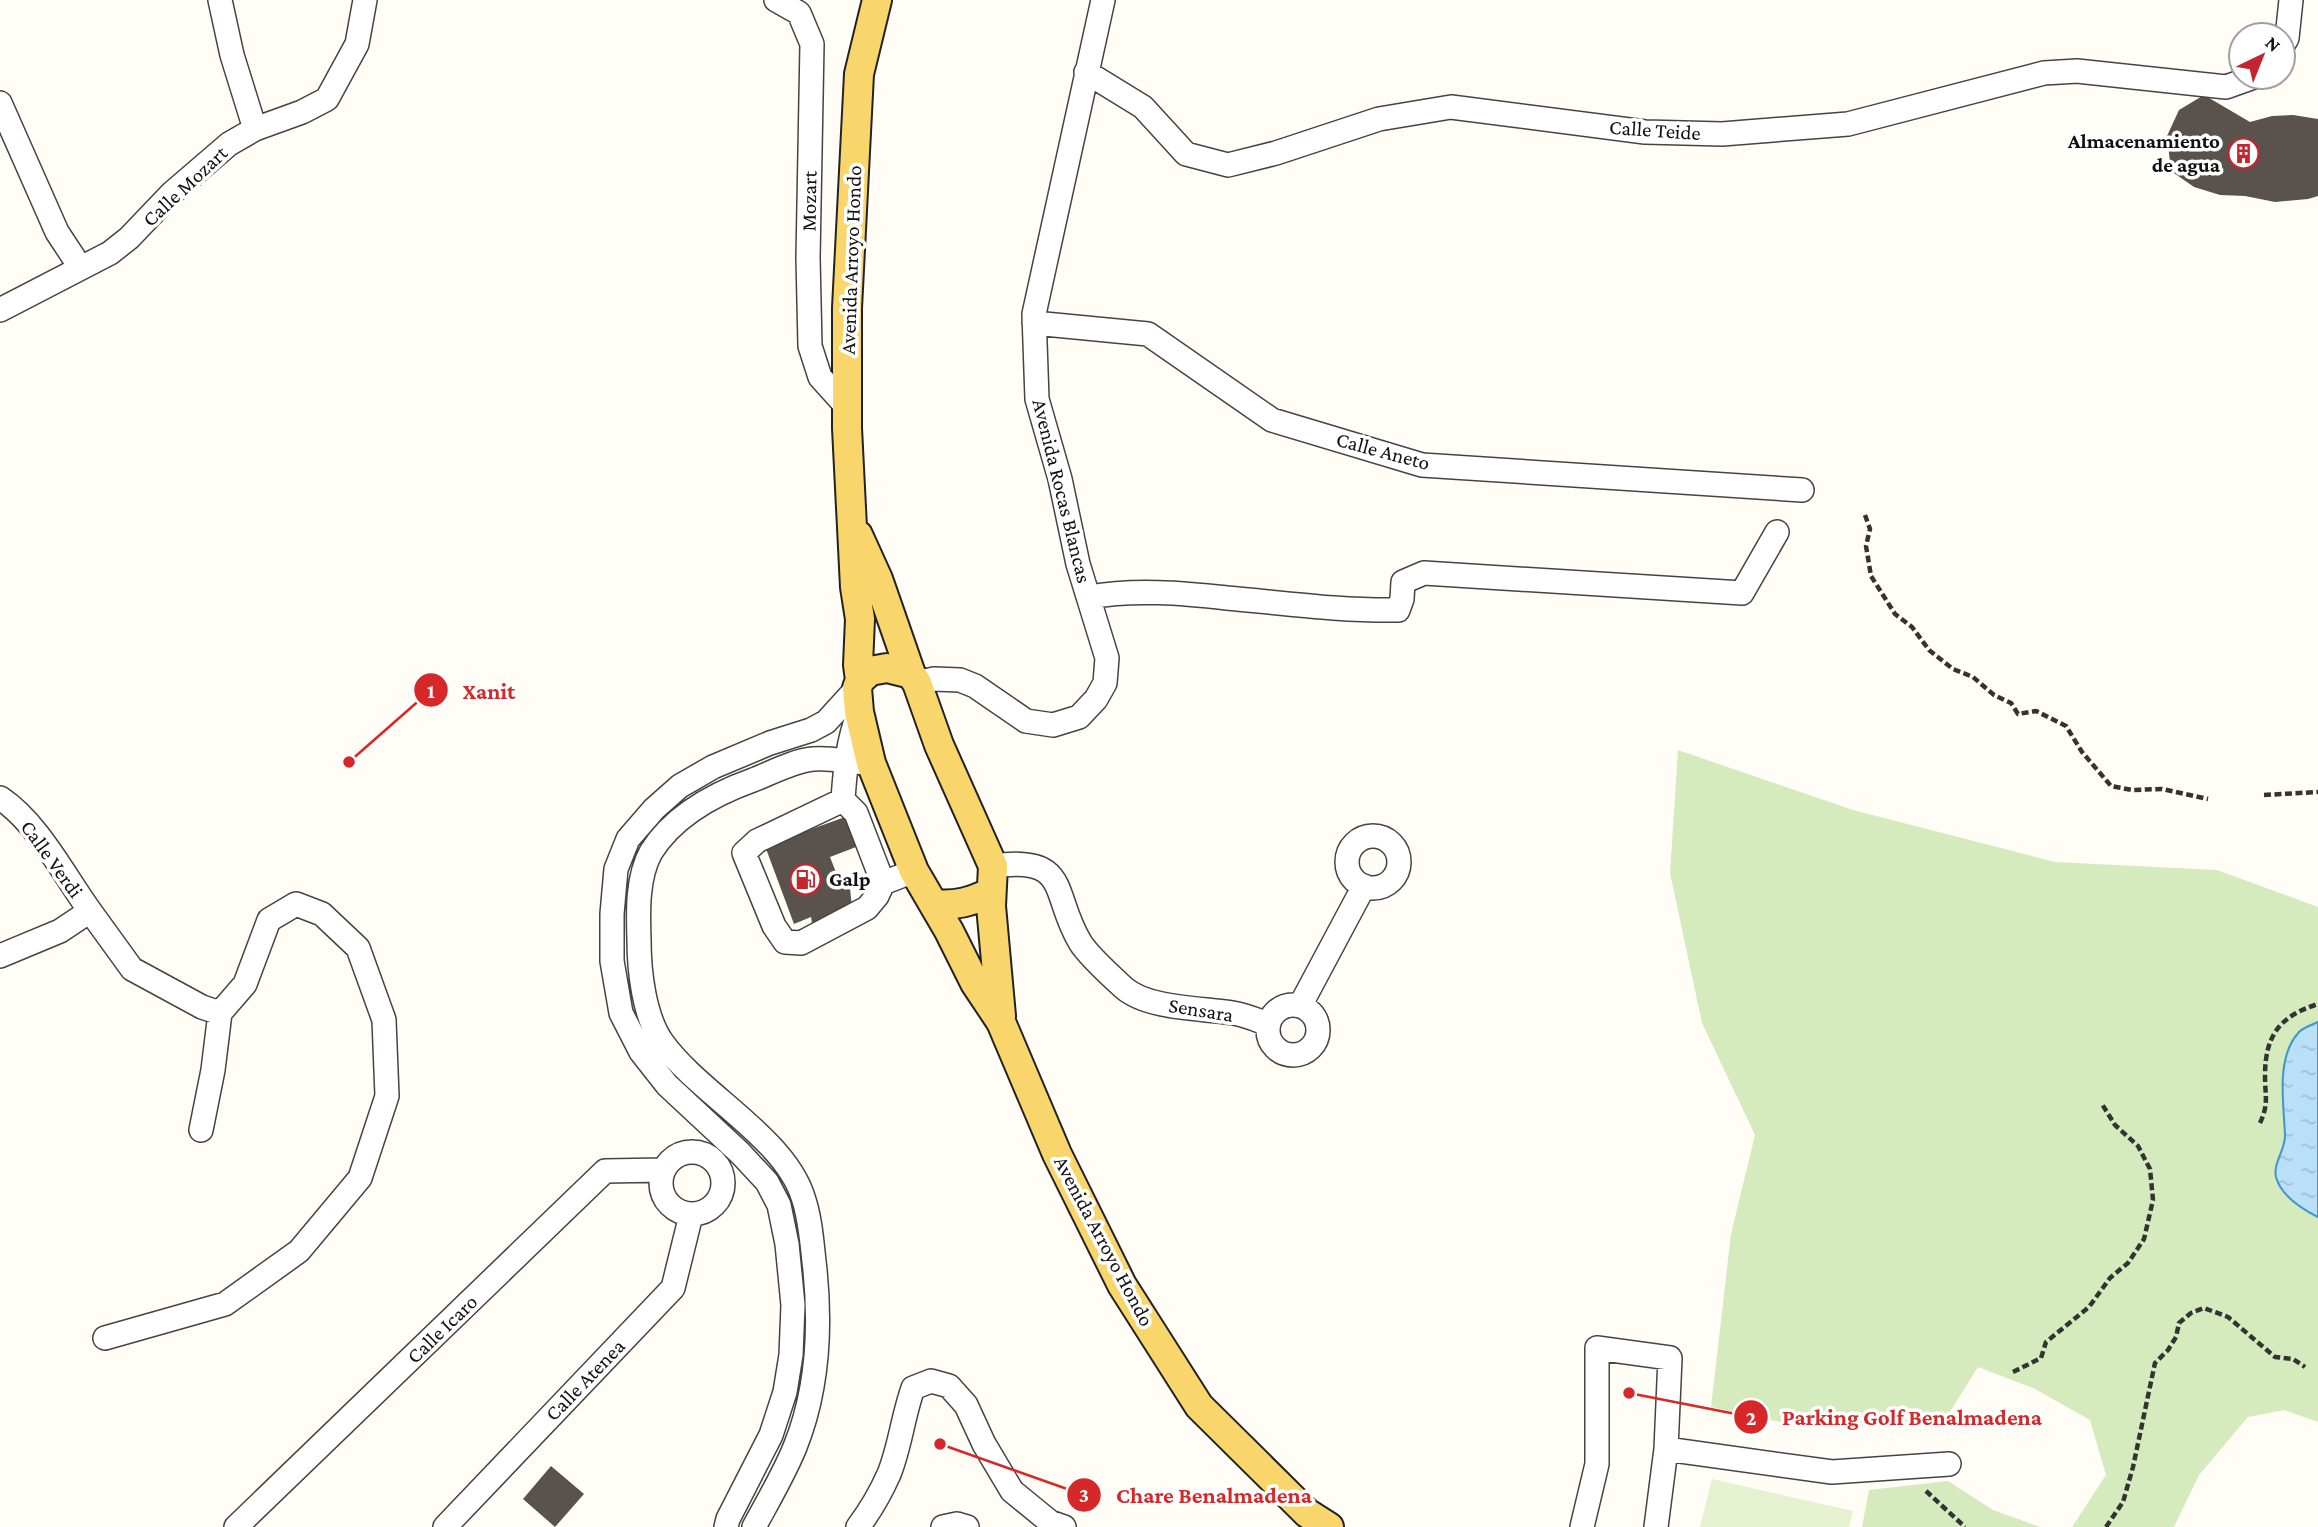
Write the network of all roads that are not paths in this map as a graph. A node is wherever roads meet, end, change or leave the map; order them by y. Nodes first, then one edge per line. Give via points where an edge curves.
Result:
1 (220, 0) edge
2 (365, 0) edge
3 (776, 0) edge
4 (877, 0) edge
5 (1102, 0) edge
6 (2291, 0) edge
7 (2289, 21) edge
8 (1086, 72) junction
9 (2227, 87) edge
10 (0, 103) edge
11 (255, 129) junction
12 (80, 267) junction
13 (0, 310) edge
14 (1034, 323) junction
15 (847, 407) junction
16 (1802, 491) dead end
17 (852, 522) junction
18 (1777, 531) dead end
19 (1089, 597) junction
20 (914, 679) junction
21 (858, 693) junction
22 (858, 763) junction
23 (0, 798) edge
24 (843, 800) junction
25 (914, 872) junction
26 (992, 879) junction
27 (883, 883) junction
28 (1364, 886) dead end
29 (934, 904) junction
30 (90, 911) junction
31 (0, 956) edge
32 (1300, 1006) junction
33 (220, 1013) junction
34 (1001, 1022) junction
35 (1268, 1024) junction
36 (707, 1123) junction
37 (201, 1130) dead end
38 (698, 1152) junction
39 (754, 1167) junction
40 (663, 1170) junction
41 (723, 1175) junction
42 (691, 1215) junction
43 (105, 1338) dead end
44 (1666, 1449) junction
45 (1948, 1464) dead end
46 (453, 1524) edge
47 (236, 1527) edge
48 (726, 1527) edge
49 (754, 1527) edge
50 (858, 1527) edge
51 (943, 1527) edge
52 (967, 1527) edge
53 (1064, 1527) edge
54 (1329, 1527) edge
55 (1582, 1527) edge
56 (1656, 1527) edge

1 - 11 street
2 - 11 street via 357,44 327,99
3 - 15 street, Mozart via 799,13 812,44 810,346 820,377
4 - 15 main road, Avenida Arroyo Hondo via 859,74 847,308
5 - 8 street, Avenida Rocas Blancas
6 - 7 street
8 - 9 street, Calle Teide via 1143,107 1186,154 1228,165 1379,119 1451,107 1646,132 1722,134 1848,124 2044,73 2077,71
8 - 14 street, Avenida Rocas Blancas
10 - 12 street via 57,232
11 - 12 street, Calle Mozart via 229,144 110,253
12 - 13 street, Calle Mozart
14 - 16 street, Calle Aneto via 1148,334 1272,420 1422,465
14 - 19 street, Avenida Rocas Blancas via 1037,399
15 - 17 main road, Avenida Arroyo Hondo
17 - 20 main road, Avenida Arroyo Hondo
17 - 21 main road, Avenida Arroyo Hondo via 860,619
18 - 19 street via 1742,593 1423,573 1404,582 1398,610 1359,611 1188,594 1114,592
19 - 20 street, Avenida Rocas Blancas via 1107,658 1105,683 1079,718 1053,725 1026,722 960,680
20 - 21 main road via 887,668 870,671
20 - 26 main road, Avenida Arroyo Hondo
21 - 22 main road, Avenida Arroyo Hondo
21 - 36 street via 819,726 713,767 680,786 628,839 616,869 612,961 621,1013 641,1052
22 - 24 street
22 - 25 main road, Avenida Arroyo Hondo
22 - 49 street via 812,759 697,805 651,853 642,880 639,961 646,1003 660,1040 685,1070 789,1167 803,1196 812,1240 819,1305 809,1403 795,1446
23 - 30 street, Calle Verdi via 16,808
24 - 27 street via 856,813
24 - 27 street via 757,841 744,853 774,926 785,942 801,943 867,908
25 - 27 street
25 - 29 main road, Avenida Arroyo Hondo
26 - 29 main road via 973,901 954,906
26 - 34 main road, Avenida Arroyo Hondo
26 - 35 street, Sensara via 1018,862 1035,864 1055,879 1080,943 1127,991 1166,1006 1236,1013
28 - 32 street
29 - 34 main road, Avenida Arroyo Hondo
30 - 31 street, Calle Verdi via 60,931
30 - 33 street via 132,969
32 - 35 street via 1284,1007
32 - 35 street via 1313,1016 1317,1031 1305,1051 1290,1054 1275,1047
33 - 37 street
33 - 43 street via 245,984 270,920 296,904 322,914 358,948 384,1020 387,1096 360,1178 299,1251 225,1304
34 - 54 main road, Avenida Arroyo Hondo via 1057,1154 1122,1285 1199,1406 1307,1513
36 - 38 street
36 - 39 street
38 - 40 street via 677,1156
38 - 41 street via 719,1165
39 - 41 street
39 - 48 street via 779,1205 787,1244 793,1305 791,1355 771,1435
40 - 42 street via 662,1192 667,1202
40 - 47 street, Calle Icaro via 605,1171
41 - 42 street via 724,1186 715,1206
42 - 46 street, Calle Atenea via 673,1288
44 - 45 street via 1832,1472
44 - 55 street via 1670,1358 1597,1348 1597,1464
44 - 56 street
50 - 53 street via 889,1473 913,1388 931,1381 949,1386 966,1405 1012,1491
51 - 52 street

